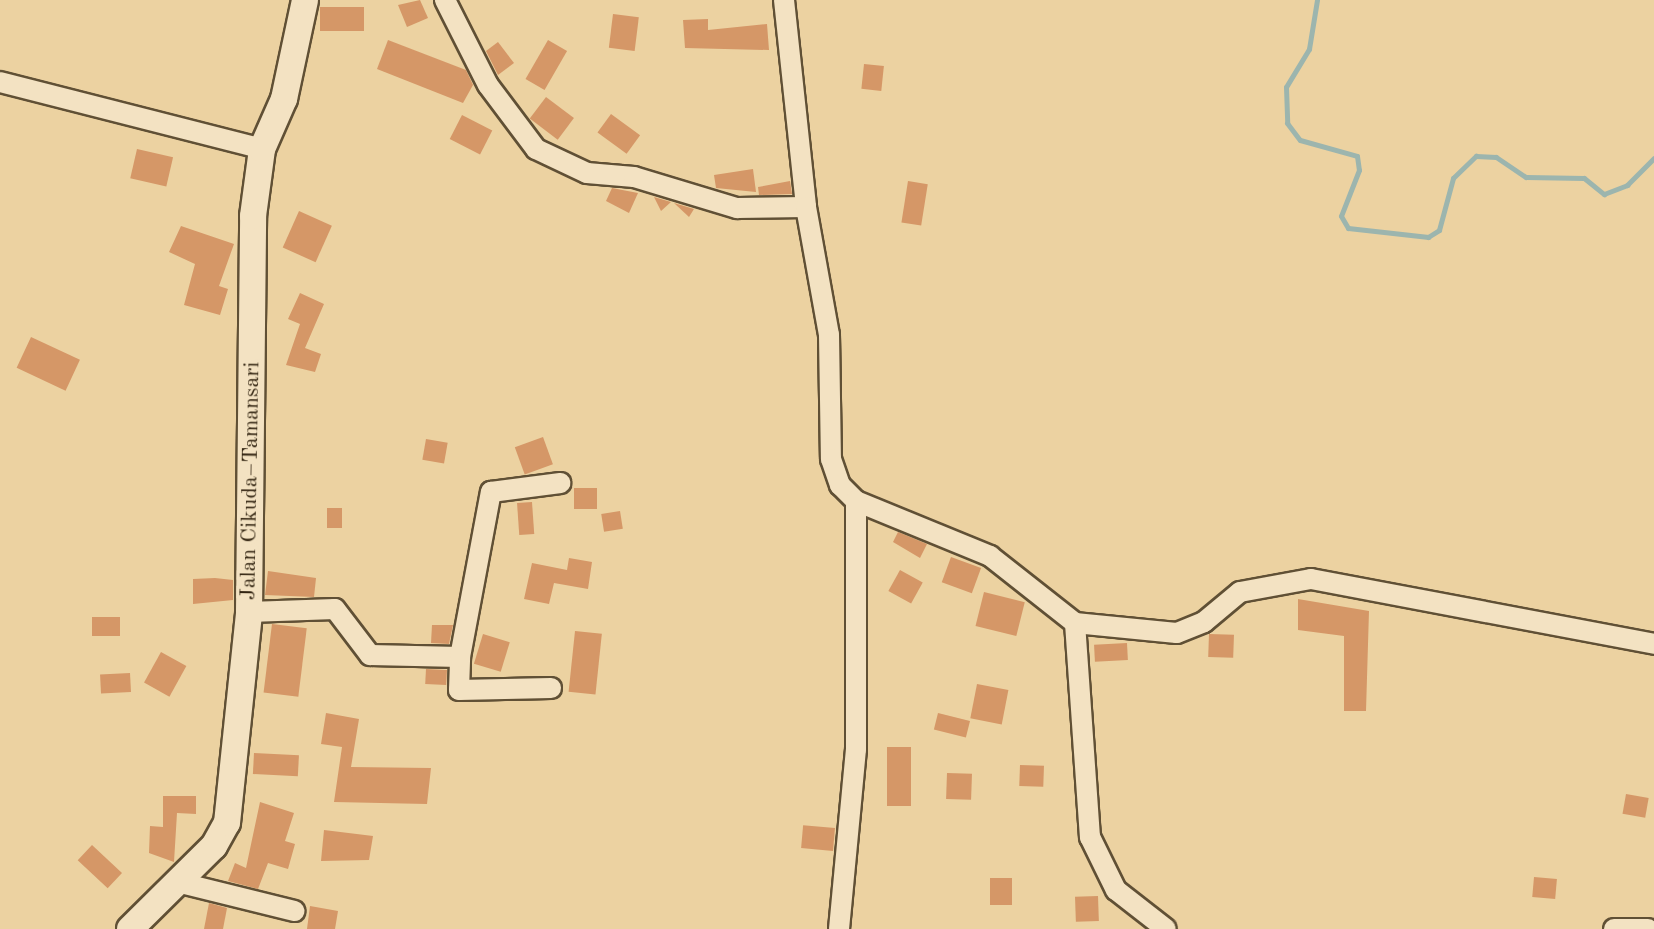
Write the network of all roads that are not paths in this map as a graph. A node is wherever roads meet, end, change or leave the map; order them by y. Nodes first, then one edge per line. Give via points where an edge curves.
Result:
1 (305, 0) edge
2 (445, 0) edge
3 (784, 0) edge
4 (0, 82) edge
5 (262, 149) junction
6 (806, 207) junction
7 (560, 483) dead end
8 (856, 501) junction
9 (249, 612) junction
10 (1075, 623) junction
11 (1654, 644) edge
12 (460, 657) junction
13 (551, 688) dead end
14 (177, 882) junction
15 (294, 911) dead end
16 (130, 929) edge
17 (839, 929) edge
18 (1166, 929) edge
19 (1614, 929) edge
20 (1648, 929) edge

1 - 5 street, Jalan Cikuda–Tamansari via 288,84
2 - 6 street via 488,85 536,149 587,173 634,177 737,208
3 - 6 street
4 - 5 street
5 - 9 street, Jalan Cikuda–Tamansari via 253,216
6 - 8 street via 829,335 831,459 840,485
7 - 12 street via 491,492
8 - 10 street via 990,556
8 - 17 street via 856,749
9 - 12 street via 335,609 370,655
9 - 14 street, Jalan Cikuda–Tamansari via 227,823
10 - 11 street via 1177,633 1204,622 1240,592 1311,579
10 - 18 street via 1090,837 1116,890
12 - 13 street via 459,690
14 - 15 street
14 - 16 street, Jalan Cikuda–Tamansari
19 - 20 street

